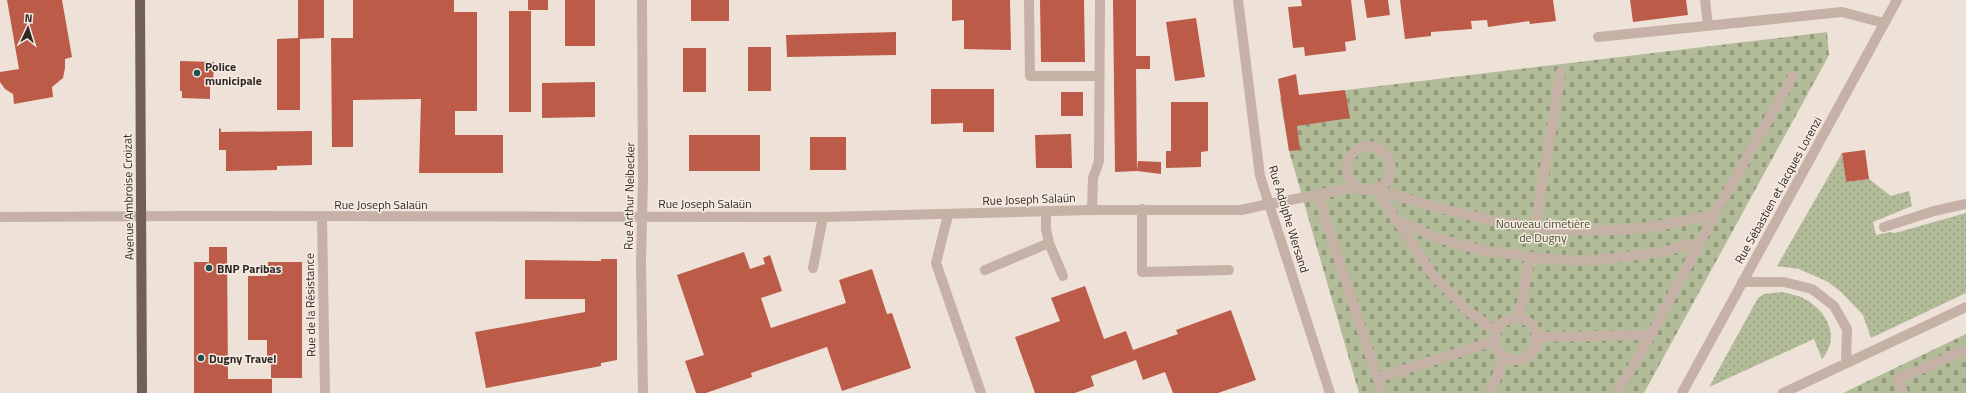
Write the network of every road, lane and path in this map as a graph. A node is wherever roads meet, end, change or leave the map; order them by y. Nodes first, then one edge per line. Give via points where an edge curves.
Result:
1 (140, 0) edge
2 (642, 0) edge
3 (1029, 0) edge
4 (1100, 0) edge
5 (1238, 0) edge
6 (1705, 0) edge
7 (1897, 0) edge
8 (1884, 23) junction
9 (1708, 26) junction
10 (1598, 37) dead end
11 (1561, 72) dead end
12 (1099, 76) junction
13 (1793, 76) dead end
14 (1357, 187) junction
15 (1376, 189) junction
16 (1318, 195) junction
17 (1269, 204) junction
18 (1966, 204) edge
19 (1142, 209) junction
20 (1092, 210) junction
21 (1046, 211) junction
22 (1715, 214) junction
23 (948, 215) junction
24 (140, 216) junction
25 (642, 216) junction
26 (0, 217) edge
27 (322, 217) junction
28 (823, 217) junction
29 (1395, 219) junction
30 (1535, 227) junction
31 (1884, 227) dead end
32 (1700, 242) junction
33 (1049, 243) junction
34 (1530, 257) junction
35 (813, 268) dead end
36 (985, 270) dead end
37 (1229, 270) dead end
38 (1063, 276) dead end
39 (1742, 282) junction
40 (1966, 307) edge
41 (1519, 318) junction
42 (1651, 335) junction
43 (1496, 336) junction
44 (1538, 337) junction
45 (1966, 350) edge
46 (1505, 357) junction
47 (1846, 363) junction
48 (1377, 378) junction
49 (142, 393) edge
50 (325, 393) edge
51 (642, 393) edge
52 (981, 393) edge
53 (1330, 393) edge
54 (1382, 393) edge
55 (1490, 393) edge
56 (1617, 393) edge
57 (1682, 393) edge
58 (1784, 393) edge
59 (1903, 393) edge

1 - 24 main road, Avenue Ambroise Croizat
2 - 25 street, Rue Arthur Neibecker
3 - 12 street via 1030,76
4 - 12 street
5 - 17 street, Rue Adolphe Wersand via 1260,176
6 - 9 street
7 - 8 street, Rue Sébastien et Jacques Lorenzi
8 - 9 street via 1842,12
8 - 39 street, Rue Sébastien et Jacques Lorenzi
9 - 10 street
11 - 30 street
12 - 20 street via 1099,161 1093,178
13 - 22 street
14 - 15 street
14 - 15 street via 1348,176 1348,162 1361,148 1375,147 1386,154 1391,168 1387,181
14 - 16 street, Rue Joseph Salaün
15 - 29 street
15 - 30 street via 1421,204
16 - 17 street, Rue Joseph Salaün
16 - 48 street
17 - 19 street, Rue Joseph Salaün via 1241,210
17 - 53 street, Rue Adolphe Wersand
18 - 31 street
19 - 20 street, Rue Joseph Salaün
19 - 37 street via 1142,272
20 - 21 street, Rue Joseph Salaün
21 - 23 street, Rue Joseph Salaün
21 - 33 street
22 - 30 street via 1649,227 1580,230
22 - 32 street
23 - 28 street, Rue Joseph Salaün
23 - 52 street via 936,263
24 - 26 street, Rue Joseph Salaün
24 - 27 street, Rue Joseph Salaün
24 - 49 main road, Avenue Ambroise Croizat
25 - 27 street, Rue Joseph Salaün
25 - 28 street, Rue Joseph Salaün
25 - 51 street, Rue Arthur Neibecker
27 - 50 street, Rue de la Résistance
28 - 35 street
29 - 34 street via 1434,237 1481,250
29 - 43 street via 1432,276
32 - 34 street via 1661,252 1616,258 1581,261
32 - 42 street
33 - 36 street
33 - 38 street
34 - 41 street
39 - 47 street via 1784,282 1812,289 1834,306 1847,329
39 - 57 street, Rue Sébastien et Jacques Lorenzi
40 - 47 street
41 - 43 street via 1505,321
41 - 44 street via 1532,324
42 - 44 street
42 - 56 street
43 - 46 street via 1497,347
43 - 48 street
44 - 46 street via 1536,349 1528,357 1516,361
45 - 59 street via 1898,379
46 - 55 street
47 - 58 street
48 - 54 street

